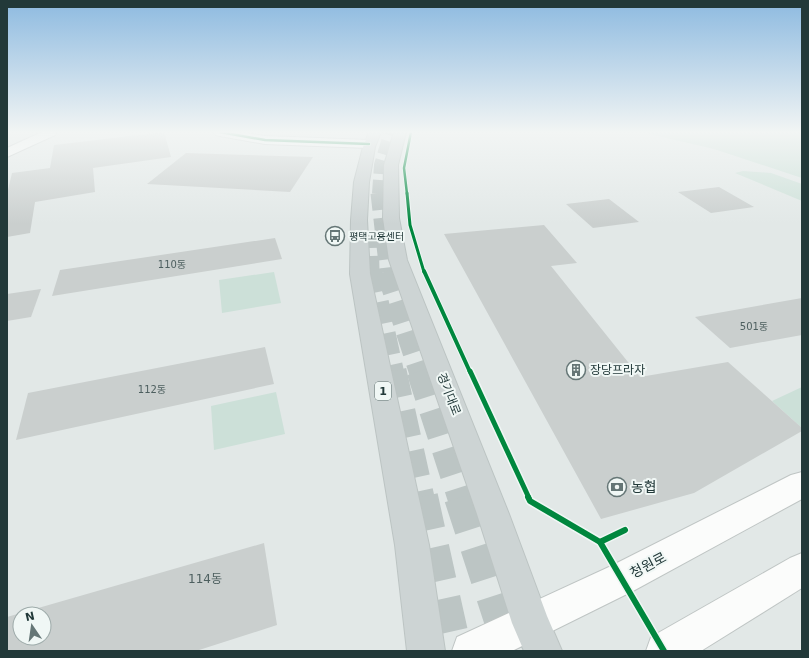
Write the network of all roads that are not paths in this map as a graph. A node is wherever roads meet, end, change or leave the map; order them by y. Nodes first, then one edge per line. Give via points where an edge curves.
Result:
1 (367, 163) edge
2 (392, 163) edge
3 (802, 484) edge
4 (802, 569) edge
5 (537, 637) edge
6 (426, 651) edge
7 (471, 651) edge
8 (665, 651) edge

1 - 6 main road, 1 via 359,217 360,274 412,545
2 - 5 main road, 경기대로 via 391,218 398,260
3 - 5 street, 청원로 via 628,576
4 - 8 street
5 - 7 street, 청원로

